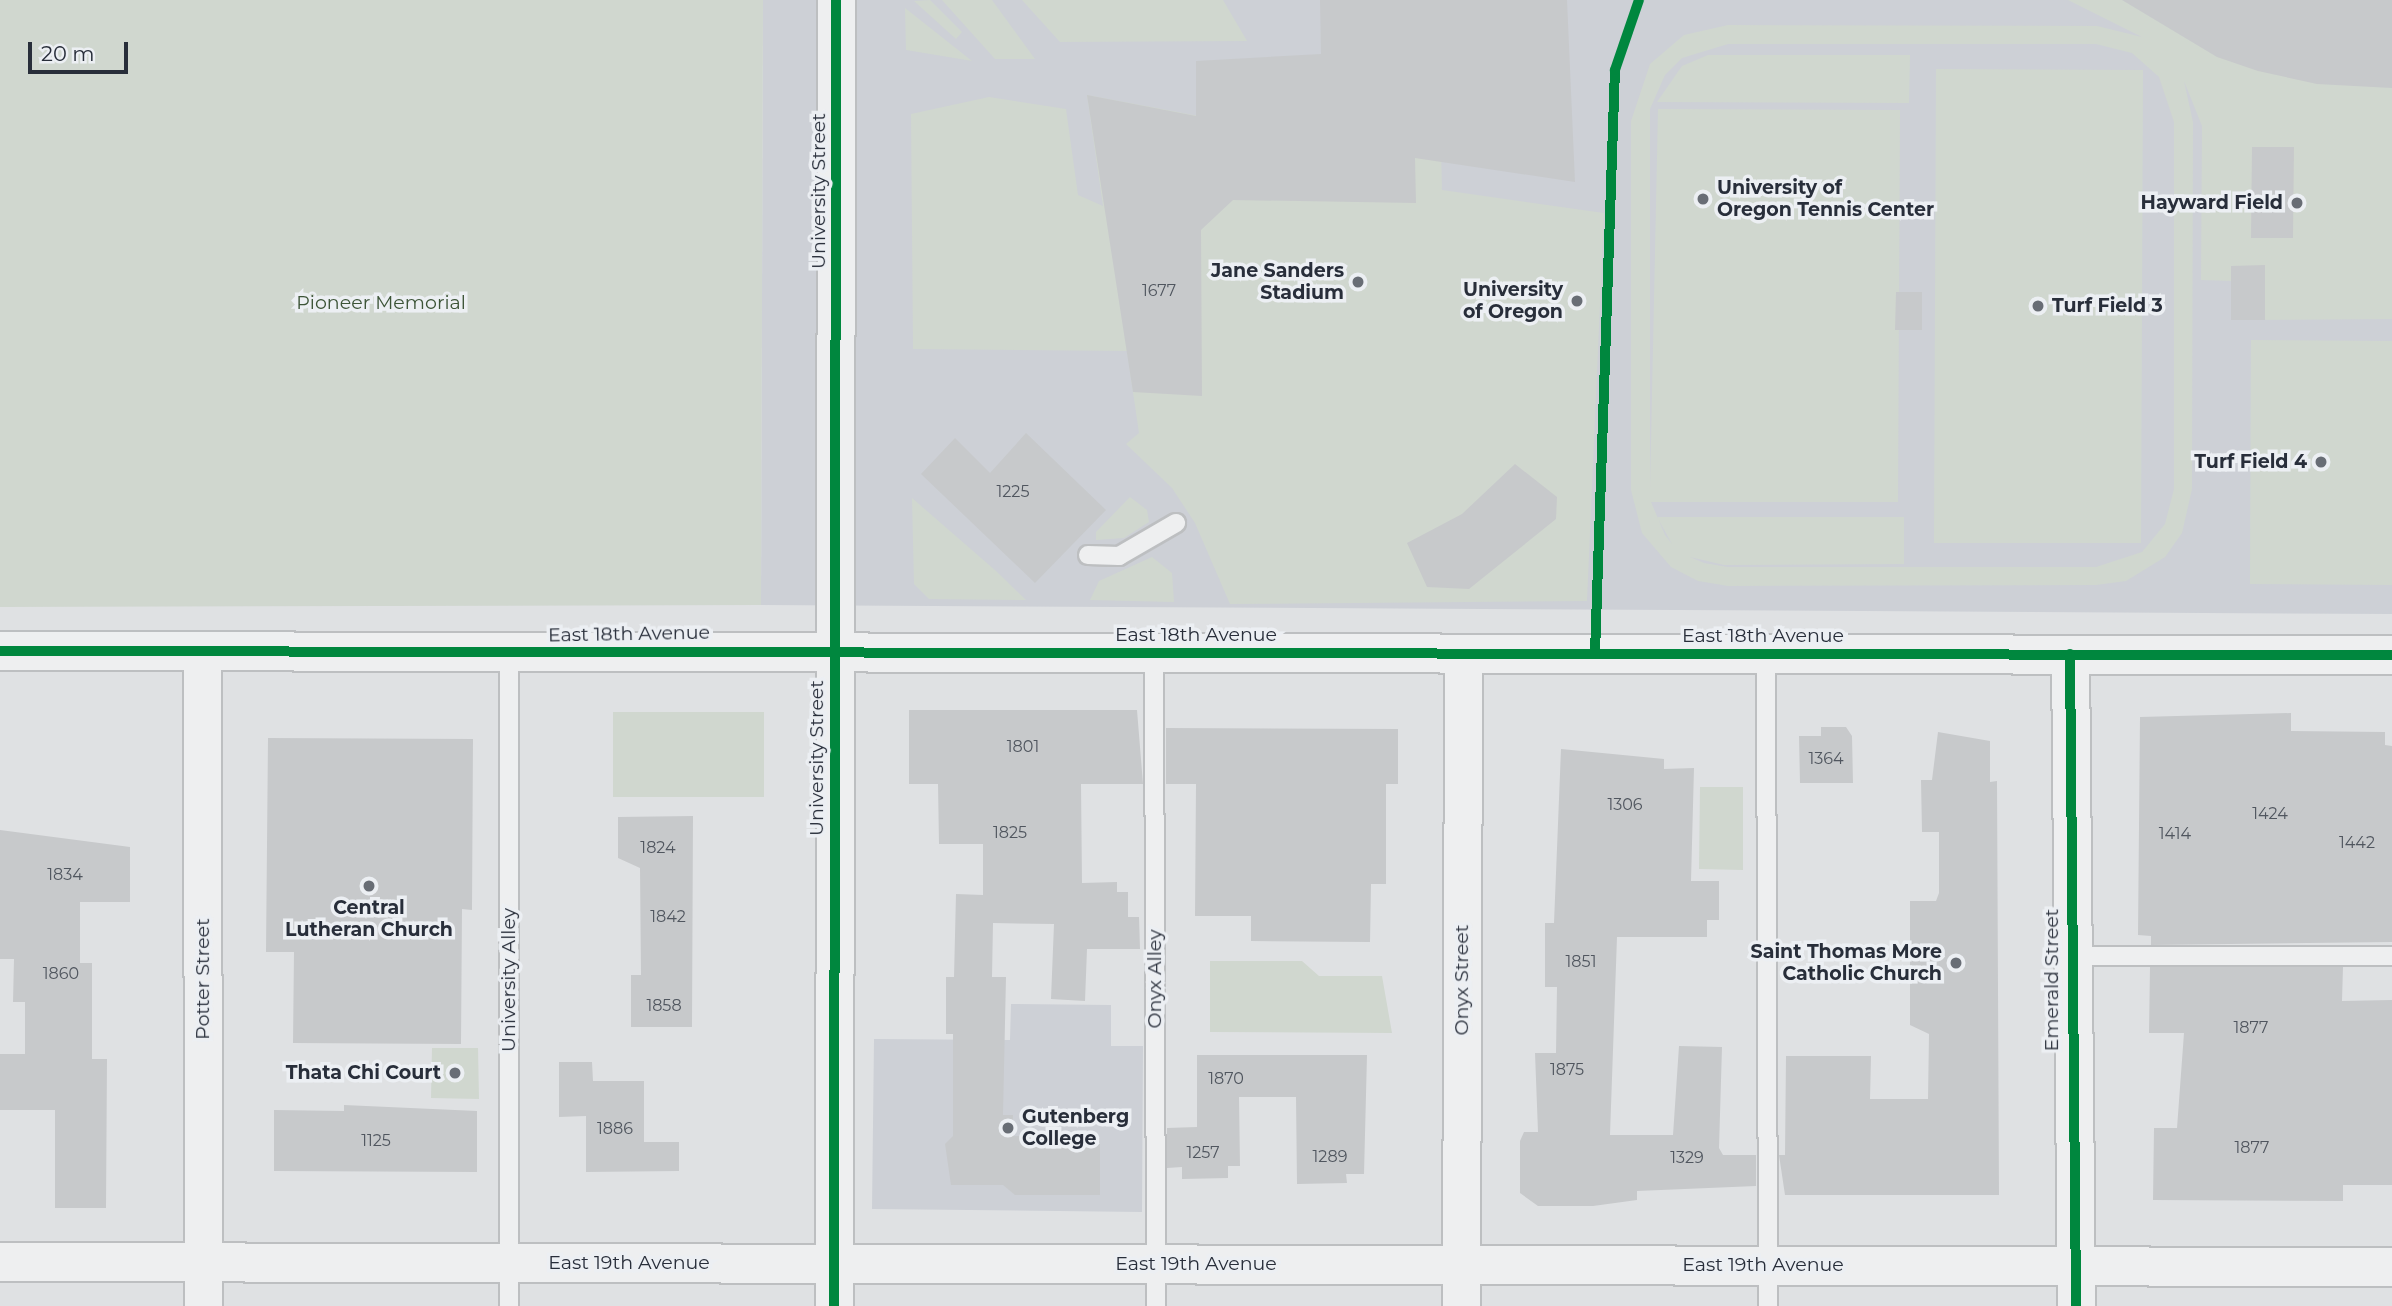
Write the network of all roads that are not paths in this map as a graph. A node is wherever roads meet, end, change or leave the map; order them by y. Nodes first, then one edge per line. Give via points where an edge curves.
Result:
1 (836, 0) edge
2 (1176, 523) dead end
3 (1088, 555) dead end
4 (835, 650) junction
5 (0, 651) edge
6 (202, 652) junction
7 (509, 653) junction
8 (1154, 653) junction
9 (1463, 653) junction
10 (1766, 654) junction
11 (2070, 654) junction
12 (2392, 655) edge
13 (2069, 956) junction
14 (2392, 956) edge
15 (0, 1262) edge
16 (203, 1262) junction
17 (509, 1263) junction
18 (2075, 1263) junction
19 (834, 1264) junction
20 (1156, 1264) junction
21 (1461, 1265) junction
22 (1768, 1266) junction
23 (2392, 1267) edge
24 (203, 1306) edge
25 (509, 1306) edge
26 (834, 1306) edge
27 (1156, 1306) edge
28 (1461, 1306) edge
29 (1768, 1306) edge
30 (2076, 1306) edge

1 - 4 street, University Street
2 - 3 lane via 1119,556
4 - 7 street, East 18th Avenue
4 - 8 street, East 18th Avenue
4 - 19 street, University Street
5 - 6 street, East 18th Avenue
6 - 7 street, East 18th Avenue
6 - 16 street, Potter Street
7 - 17 lane, University Alley
8 - 9 street, East 18th Avenue
8 - 20 lane, Onyx Alley
9 - 10 street, East 18th Avenue
9 - 21 street, Onyx Street
10 - 11 street, East 18th Avenue
10 - 22 lane
11 - 12 street, East 18th Avenue
11 - 13 street, Emerald Street
13 - 14 lane
13 - 18 street, Emerald Street
15 - 16 street, East 19th Avenue
16 - 17 street, East 19th Avenue
16 - 24 street, Potter Street
17 - 19 street, East 19th Avenue
17 - 25 lane, University Alley
18 - 22 street, East 19th Avenue
18 - 23 street, East 19th Avenue
18 - 30 street, Emerald Street
19 - 20 street, East 19th Avenue
19 - 26 street, University Street
20 - 21 street, East 19th Avenue
20 - 27 lane, Onyx Alley
21 - 22 street, East 19th Avenue
21 - 28 street, Onyx Street
22 - 29 lane

